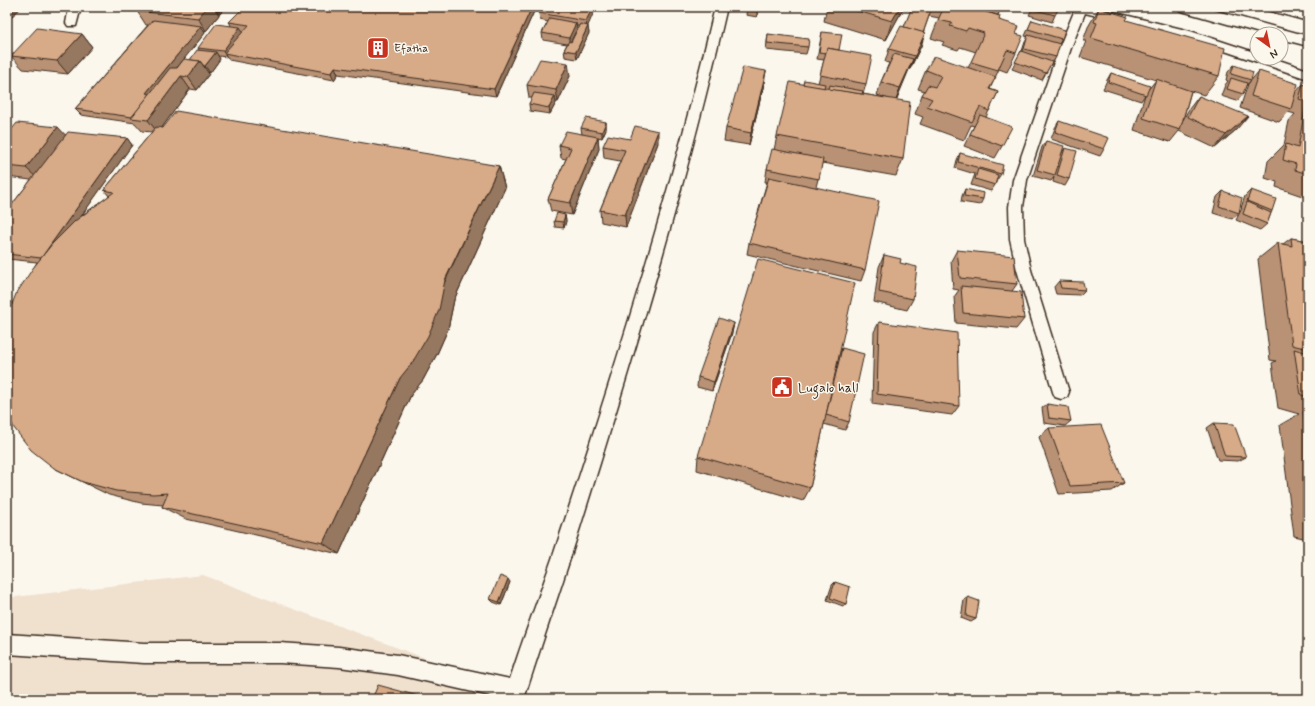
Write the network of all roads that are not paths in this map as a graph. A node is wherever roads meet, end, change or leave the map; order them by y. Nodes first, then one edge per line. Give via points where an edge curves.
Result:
1 (75, 7) edge
2 (721, 7) edge
3 (1081, 7) edge
4 (1184, 7) edge
5 (1273, 7) edge
6 (1308, 16) edge
7 (72, 23) dead end
8 (1308, 41) edge
9 (1249, 54) edge
10 (1283, 66) edge
11 (1308, 75) edge
12 (1061, 392) dead end
13 (7, 644) edge
14 (516, 695) edge

1 - 7 lane
2 - 14 lane via 693,124 661,238
3 - 9 lane via 1186,34
3 - 12 lane via 1020,180 1016,207 1017,239
4 - 8 highway
5 - 6 highway
10 - 11 lane
13 - 14 lane via 144,653 280,653 339,657 398,665

